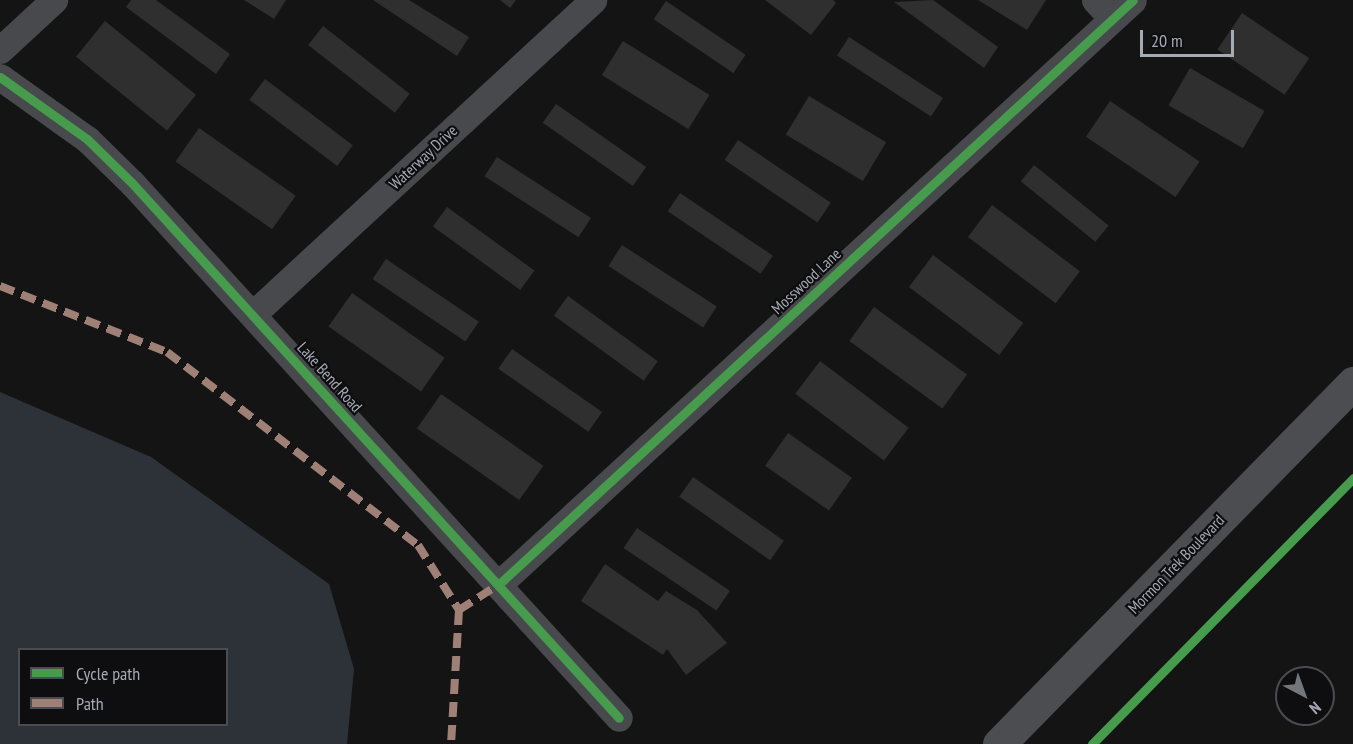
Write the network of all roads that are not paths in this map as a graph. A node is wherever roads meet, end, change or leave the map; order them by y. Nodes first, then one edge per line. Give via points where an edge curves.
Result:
1 (54, 0) edge
2 (593, 0) edge
3 (1133, 0) edge
4 (1103, 10) edge
5 (0, 50) edge
6 (0, 77) edge
7 (253, 314) junction
8 (1353, 383) edge
9 (498, 585) junction
10 (619, 718) dead end
11 (999, 744) edge

1 - 5 street
2 - 7 street, Waterway Drive
3 - 4 street, Mosswood Lane
4 - 9 street, Mosswood Lane
6 - 7 street, Lake Bend Road via 87,139
7 - 9 street, Lake Bend Road
8 - 11 main road, Mormon Trek Boulevard
9 - 10 street, Lake Bend Road

